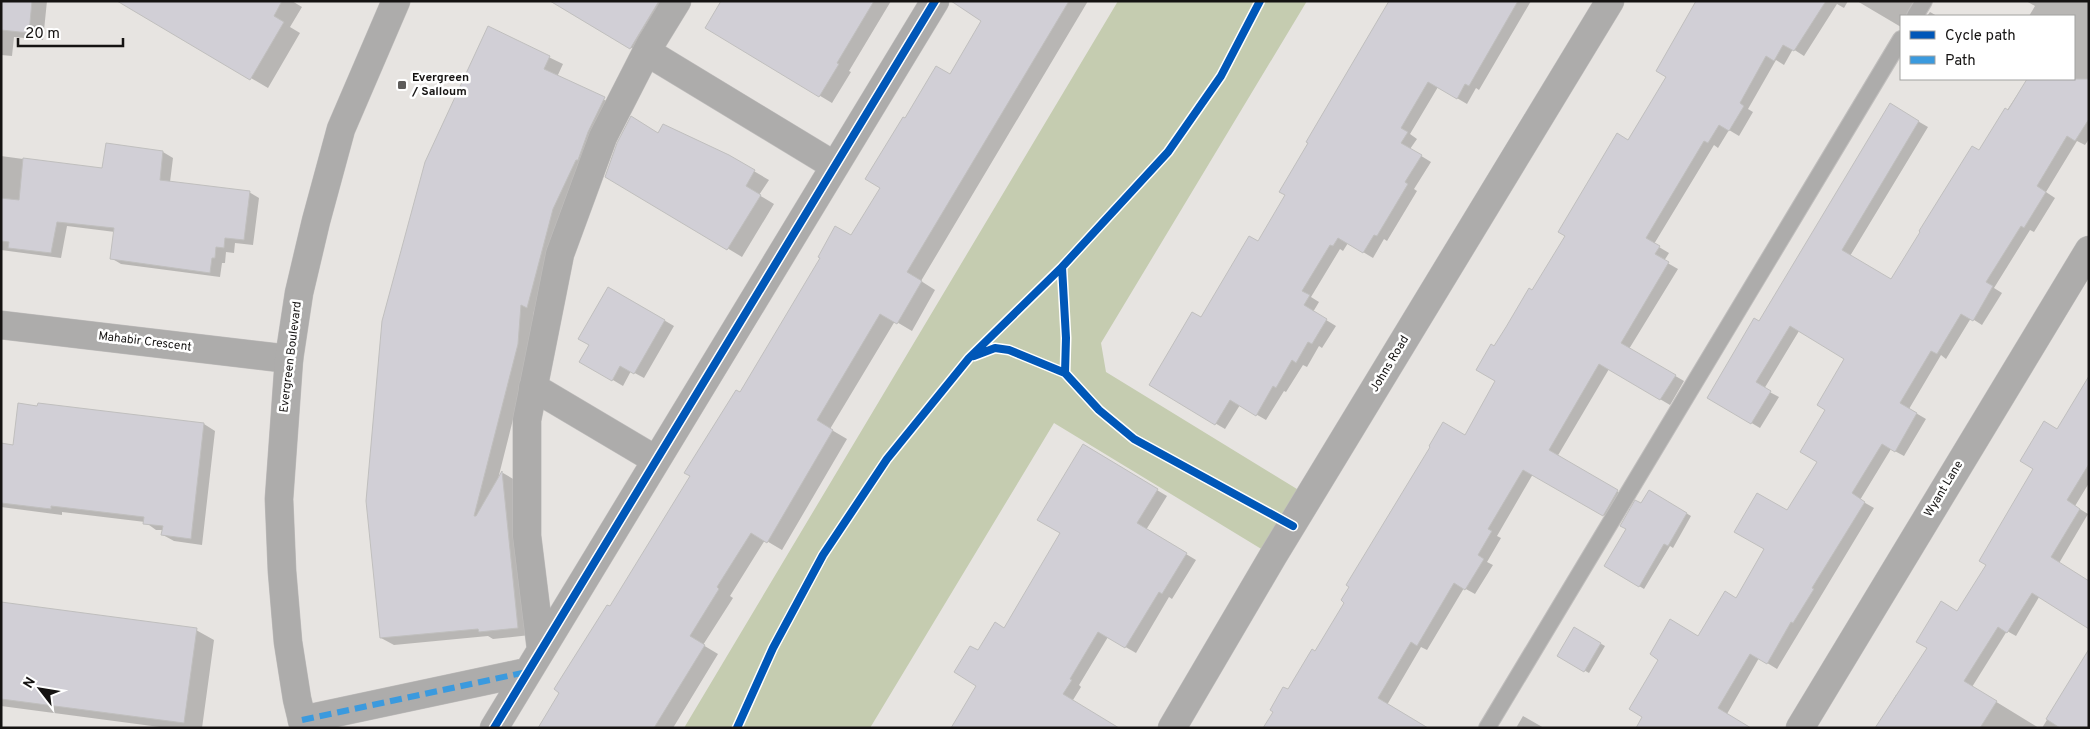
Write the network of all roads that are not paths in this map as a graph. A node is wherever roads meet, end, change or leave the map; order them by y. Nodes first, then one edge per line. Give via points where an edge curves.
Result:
1 (396, 1) edge
2 (677, 1) edge
3 (935, 1) edge
4 (1610, 1) edge
5 (1924, 1) edge
6 (1916, 15) edge
7 (1900, 40) edge
8 (647, 52) junction
9 (835, 166) junction
10 (2089, 250) edge
11 (1, 325) edge
12 (289, 359) junction
13 (533, 387) junction
14 (656, 460) junction
15 (541, 649) junction
16 (527, 672) junction
17 (303, 724) edge
18 (494, 728) edge
19 (1172, 728) edge
20 (1487, 728) edge
21 (1800, 728) edge

1 - 12 street, Evergreen Boulevard via 341,129 299,293
2 - 8 street
3 - 9 street
4 - 19 street, Johns Road
5 - 6 lane
7 - 20 lane
8 - 9 street
8 - 13 street via 603,137 560,254
9 - 14 street
10 - 21 street, Wyant Lane
11 - 12 street, Mahabir Crescent
12 - 17 street, Evergreen Boulevard via 279,499 288,642
13 - 14 street
13 - 15 street via 527,420 527,536
14 - 15 street
15 - 16 street
16 - 17 street
16 - 18 street

